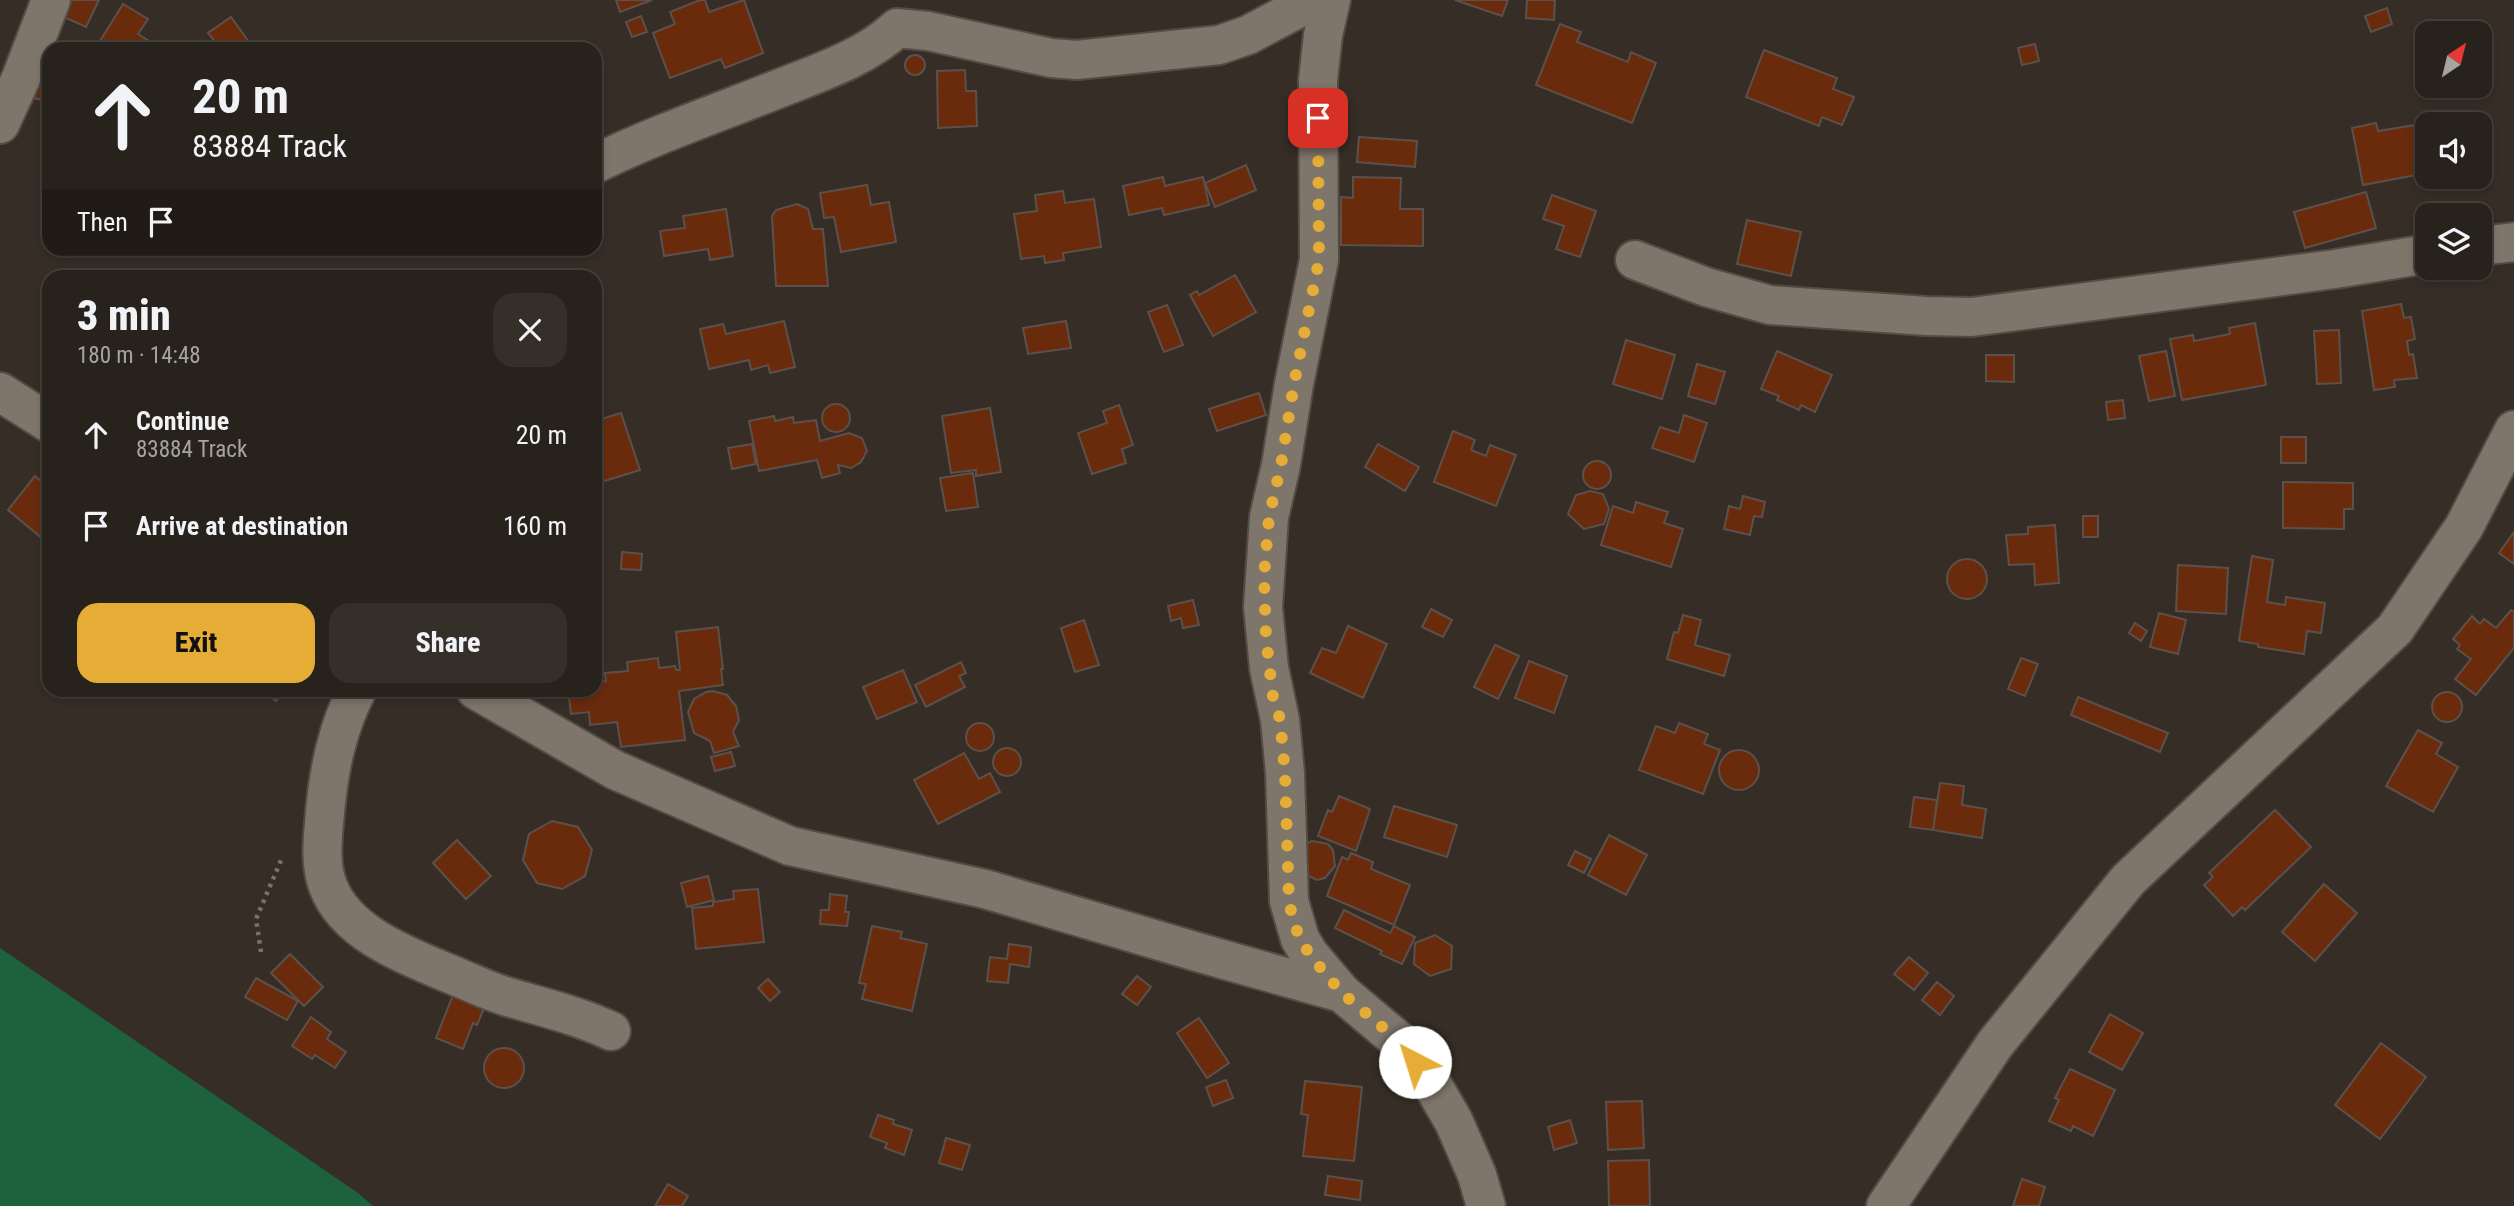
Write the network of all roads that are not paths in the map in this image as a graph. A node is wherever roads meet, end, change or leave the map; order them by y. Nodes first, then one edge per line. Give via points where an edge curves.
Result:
1 (51, 0) edge
2 (1314, 0) edge
3 (1331, 0) edge
4 (0, 124) edge
5 (602, 161) edge
6 (2514, 242) edge
7 (2492, 245) edge
8 (2415, 256) edge
9 (1635, 260) dead end
10 (0, 392) edge
11 (42, 419) edge
12 (2514, 430) edge
13 (353, 697) edge
14 (488, 697) edge
15 (1342, 993) junction
16 (611, 1031) dead end
17 (1486, 1206) edge
18 (1886, 1206) edge

1 - 4 street
2 - 5 street via 1219,45 1077,60 897,28 853,57
3 - 15 street via 1318,80 1319,260 1269,517 1263,607 1285,773 1289,901 1300,939
6 - 7 street
8 - 9 street via 1972,317 1770,305
10 - 11 street
12 - 18 street via 2464,527 2395,629 2128,880 1995,1044
13 - 16 street via 331,761 322,842 328,888 341,908 358,926 400,953 502,995 589,1020
14 - 15 street via 615,770 790,846 985,889
15 - 17 street via 1399,1041 1432,1084 1454,1122

